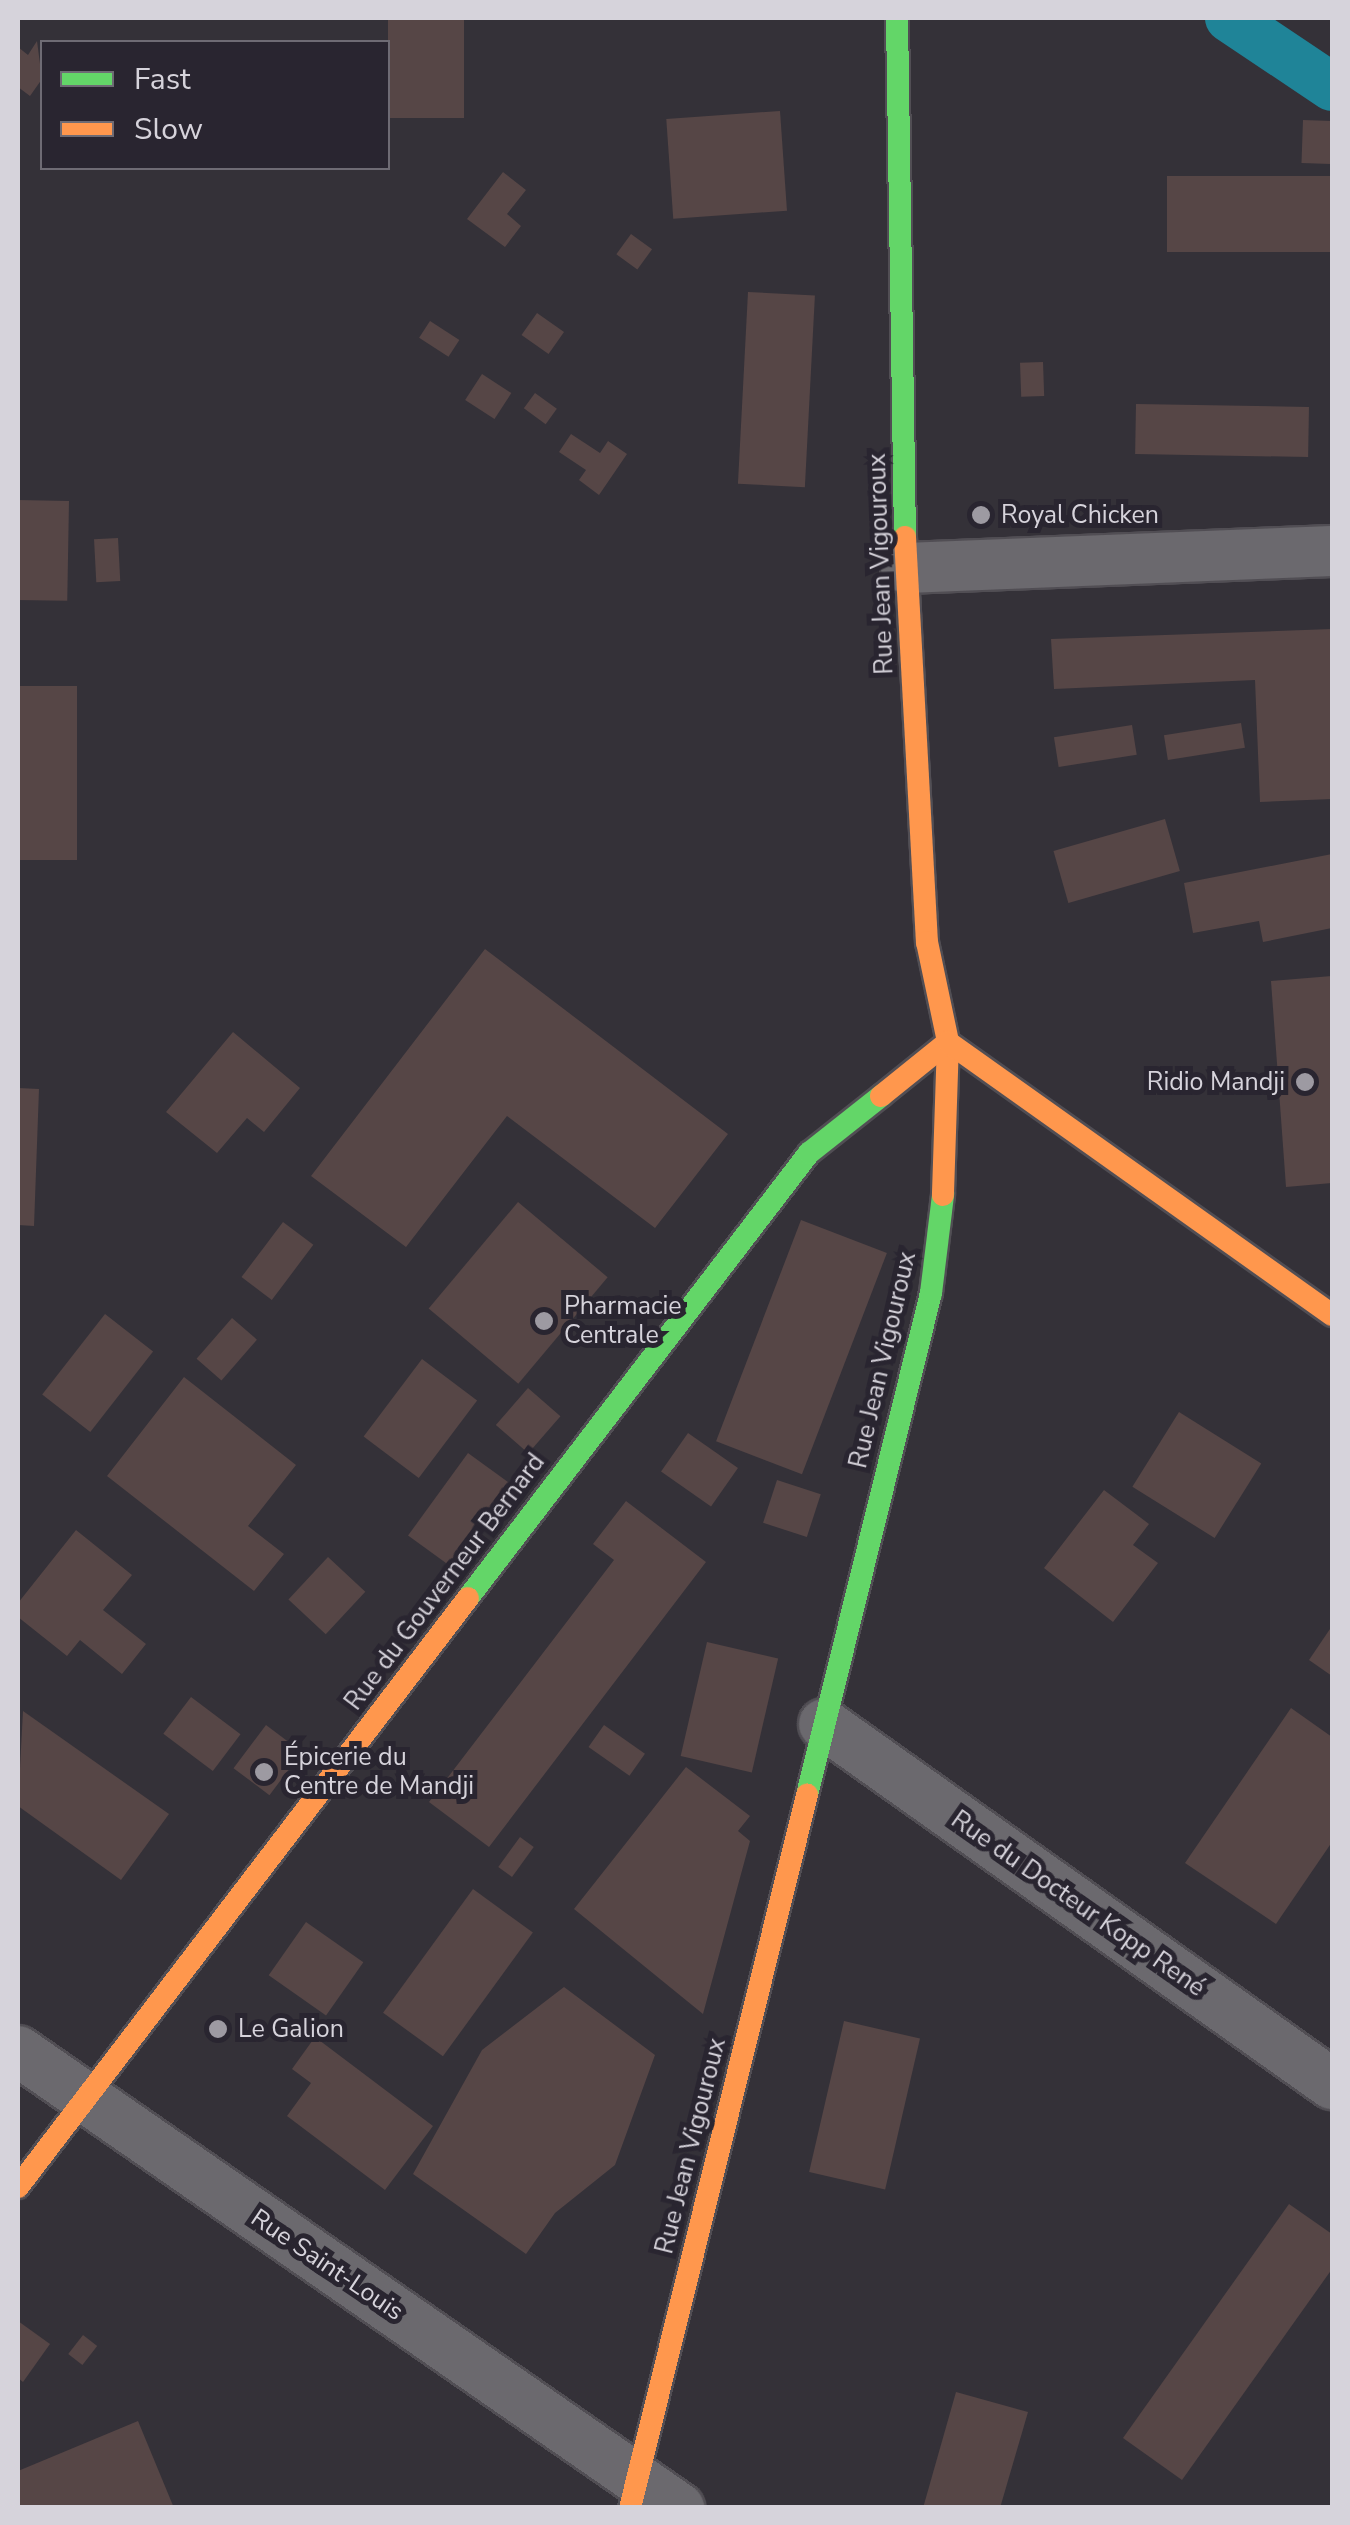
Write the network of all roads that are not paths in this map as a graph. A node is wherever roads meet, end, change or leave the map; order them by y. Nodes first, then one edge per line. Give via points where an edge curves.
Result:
1 (897, 18) edge
2 (1332, 551) edge
3 (906, 568) junction
4 (948, 1042) junction
5 (1332, 1314) edge
6 (824, 1724) junction
7 (18, 2051) edge
8 (1332, 2084) edge
9 (84, 2099) junction
10 (18, 2187) edge
11 (634, 2493) edge
12 (680, 2508) edge

1 - 3 street, Rue Jean Vigouroux
2 - 3 street
3 - 4 street, Rue Jean Vigouroux via 927,942
4 - 5 street
4 - 6 street, Rue Jean Vigouroux via 947,1164 931,1293
4 - 9 street, Rue du Gouverneur Bernard via 808,1154
6 - 8 street, Rue du Docteur Kopp René
6 - 11 street, Rue Jean Vigouroux
7 - 9 street, Rue Saint-Louis
9 - 10 street, Rue du Gouverneur Bernard
9 - 11 street, Rue Saint-Louis
11 - 12 street, Rue Saint-Louis

